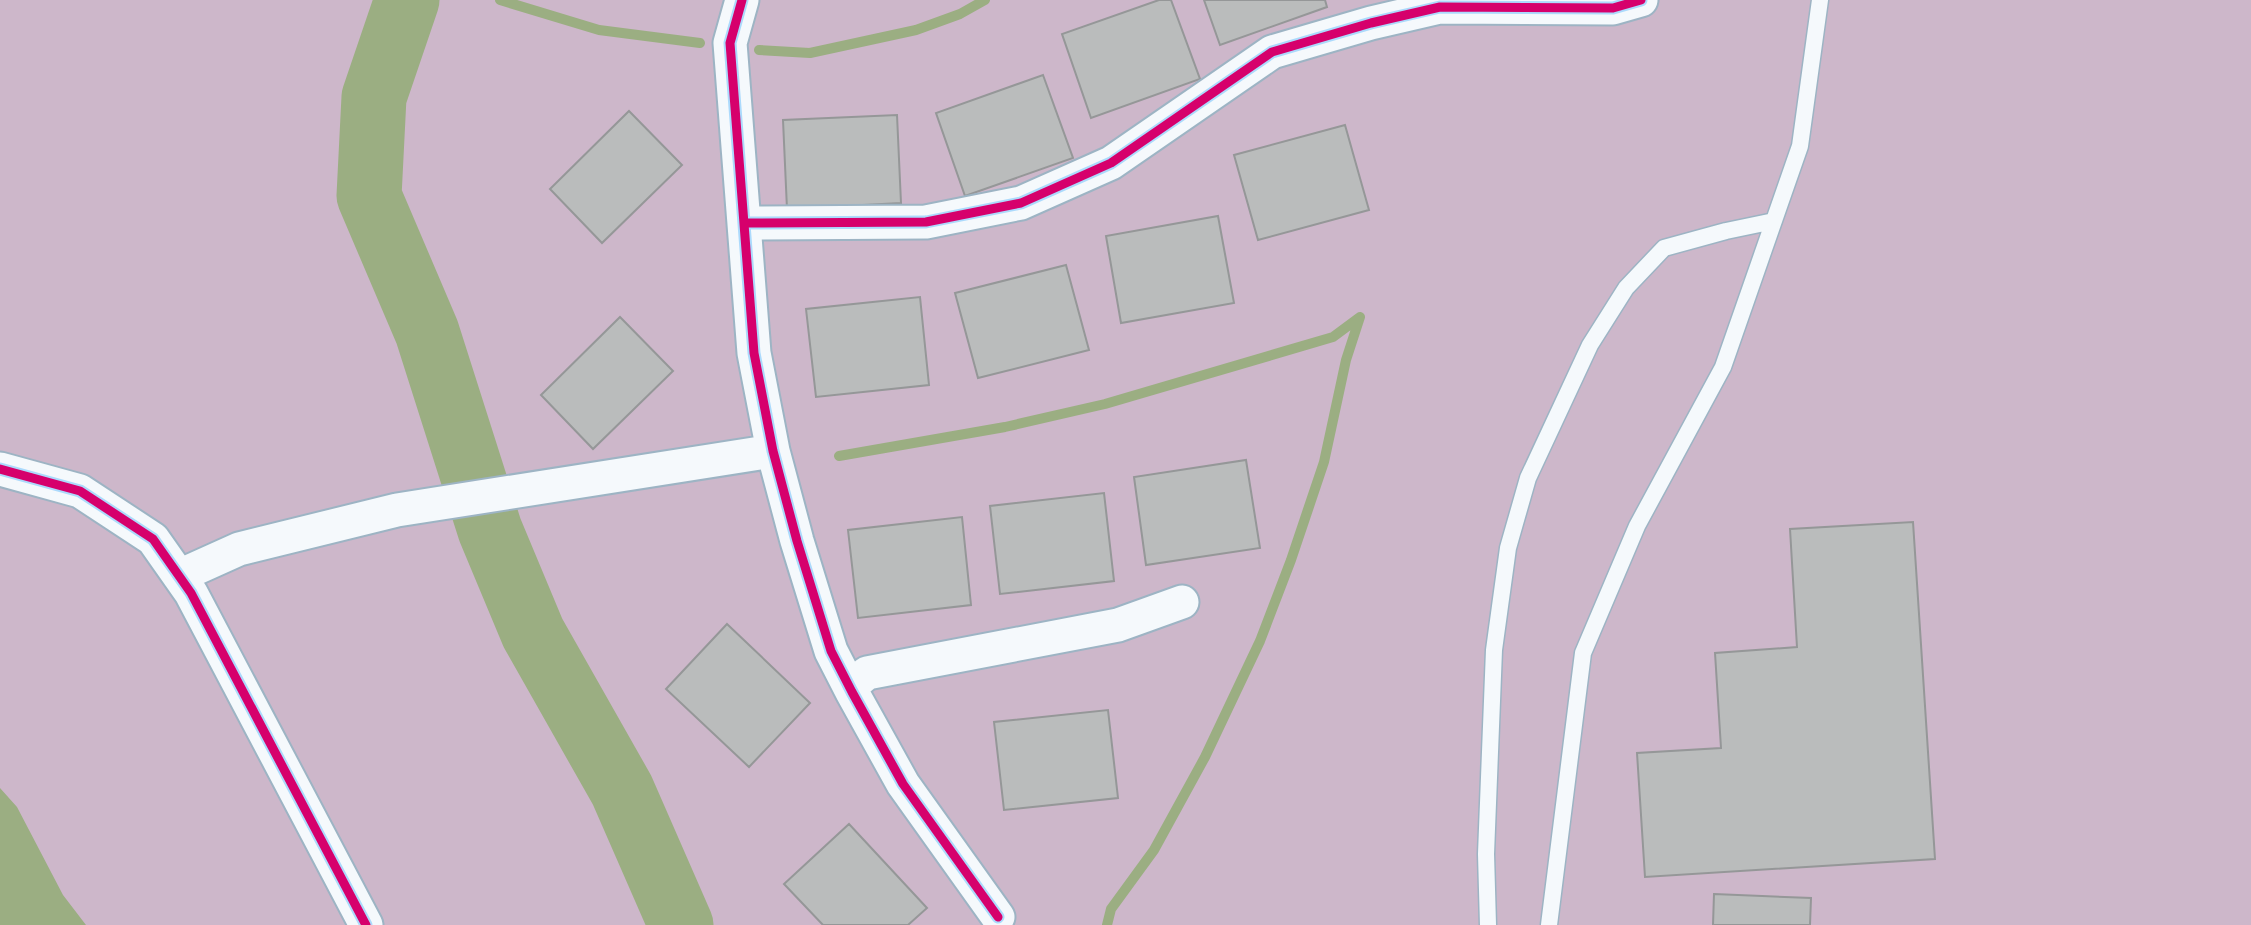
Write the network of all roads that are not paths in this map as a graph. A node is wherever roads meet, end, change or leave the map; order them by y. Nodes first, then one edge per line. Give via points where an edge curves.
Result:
1 (742, 0) edge
2 (1641, 0) edge
3 (1820, 0) edge
4 (1773, 221) junction
5 (744, 223) junction
6 (773, 451) junction
7 (6, 480) edge
8 (179, 576) junction
9 (1182, 602) dead end
10 (850, 687) junction
11 (998, 917) dead end
12 (366, 925) edge
13 (1488, 925) edge
14 (1549, 925) edge

1 - 5 street via 730,43
2 - 5 street via 1612,8 1440,7 1272,52 1111,163 1021,203 926,222
3 - 4 lane via 1800,146
4 - 13 lane via 1664,248 1626,288 1590,345 1528,478 1508,548 1494,650 1486,854
4 - 14 lane via 1723,367 1637,526 1583,653
5 - 6 street via 754,353
6 - 8 street via 397,510 239,549
6 - 10 street via 831,651
7 - 8 street via 79,491 153,539
8 - 12 street
9 - 10 street via 1118,625 867,673
10 - 11 street via 903,784

